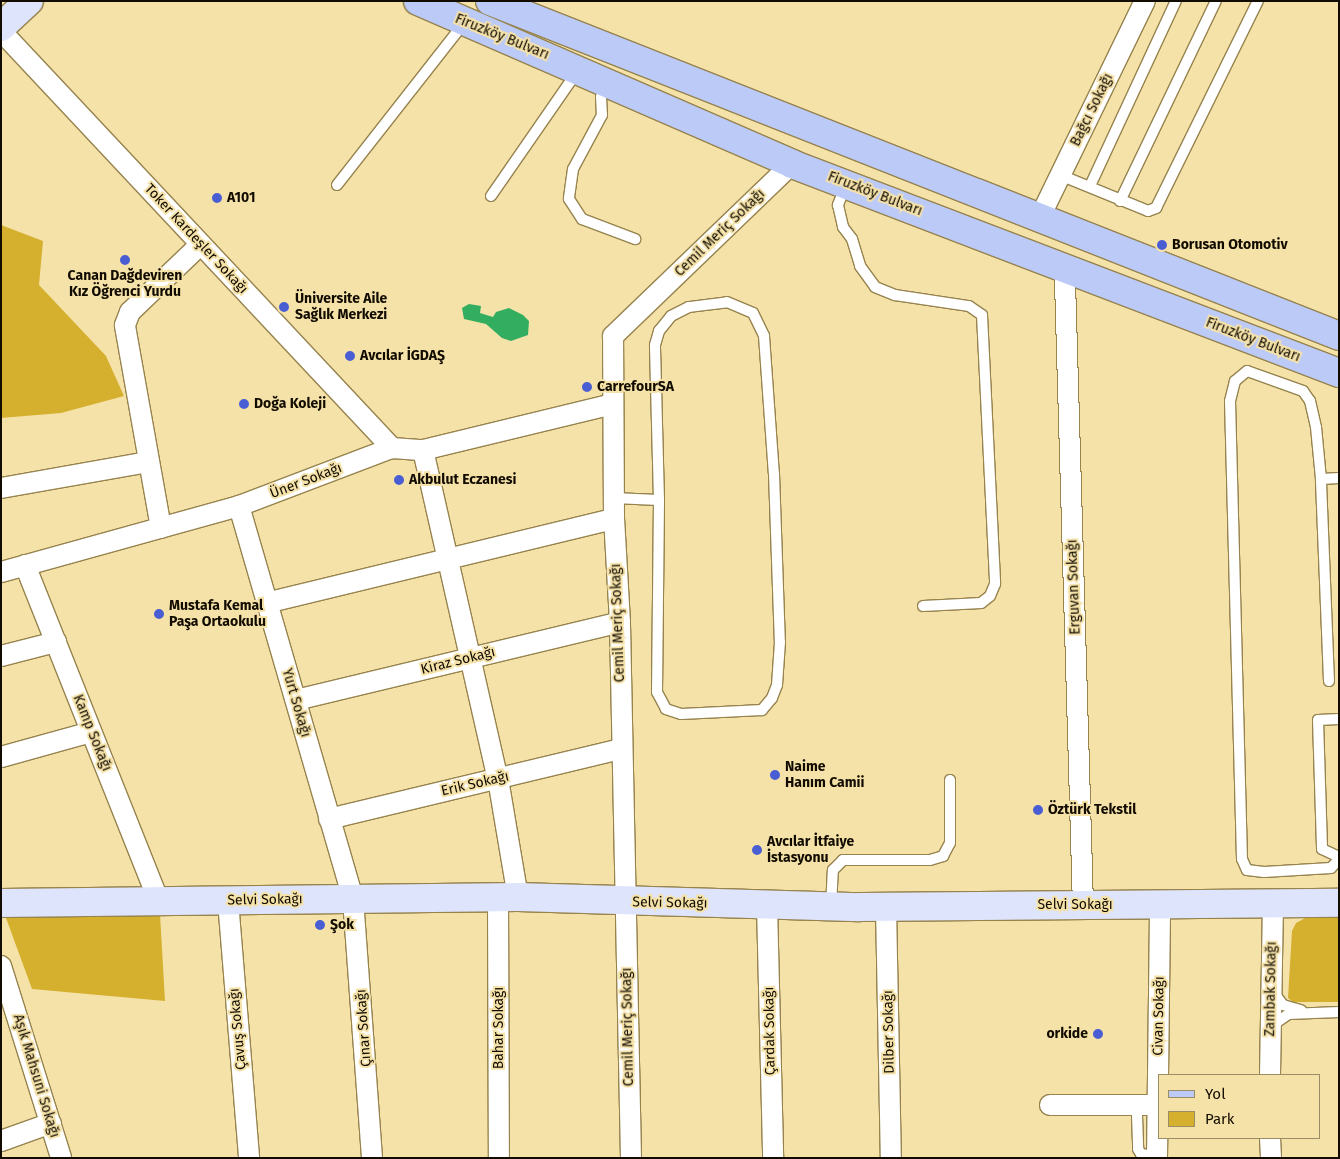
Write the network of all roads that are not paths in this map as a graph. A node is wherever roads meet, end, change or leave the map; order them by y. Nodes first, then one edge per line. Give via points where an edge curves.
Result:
1 (29, 1) edge
2 (418, 1) edge
3 (490, 1) edge
4 (1145, 1) edge
5 (1176, 1) edge
6 (1216, 1) edge
7 (1258, 1) edge
8 (464, 23) junction
9 (1, 29) edge
10 (579, 69) junction
11 (610, 83) junction
12 (792, 164) junction
13 (1060, 175) junction
14 (847, 183) junction
15 (337, 185) dead end
16 (1090, 186) junction
17 (881, 195) junction
18 (491, 196) dead end
19 (1120, 201) junction
20 (1039, 219) junction
21 (634, 239) dead end
22 (201, 244) junction
23 (1068, 271) junction
24 (1236, 296) junction
25 (1339, 336) edge
26 (1339, 373) edge
27 (613, 404) junction
28 (392, 448) junction
29 (423, 450) junction
30 (149, 462) junction
31 (1339, 478) edge
32 (1321, 479) junction
33 (1, 488) edge
34 (613, 498) junction
35 (659, 500) junction
36 (239, 506) junction
37 (614, 519) junction
38 (162, 528) junction
39 (448, 560) junction
40 (25, 565) junction
41 (1, 572) edge
42 (266, 603) junction
43 (923, 606) dead end
44 (620, 622) junction
45 (56, 642) junction
46 (1, 656) edge
47 (471, 658) junction
48 (1329, 680) dead end
49 (296, 700) junction
50 (1339, 719) edge
51 (91, 732) junction
52 (620, 749) junction
53 (1, 757) edge
54 (498, 778) junction
55 (950, 780) dead end
56 (329, 819) junction
57 (1339, 858) edge
58 (508, 897) junction
59 (353, 899) junction
60 (228, 901) junction
61 (159, 902) junction
62 (626, 902) junction
63 (1339, 902) edge
64 (1, 903) edge
65 (1273, 903) junction
66 (1160, 904) junction
67 (767, 905) junction
68 (886, 906) junction
69 (830, 907) junction
70 (1077, 910) junction
71 (1, 966) edge
72 (1270, 986) junction
73 (1301, 1011) junction
74 (1339, 1011) edge
75 (1270, 1026) junction
76 (1270, 1074) edge
77 (1050, 1105) dead end
78 (1158, 1105) junction
79 (1137, 1115) dead end
80 (51, 1123) junction
81 (1270, 1139) edge
82 (1, 1141) edge
83 (1157, 1157) edge
84 (62, 1158) edge
85 (249, 1158) edge
86 (372, 1158) edge
87 (499, 1158) edge
88 (631, 1158) edge
89 (773, 1158) edge
90 (892, 1158) edge
91 (1271, 1158) edge

1 - 9 street
2 - 8 main road, Firuzköy Bulvarı
3 - 20 main road, Firuzköy Bulvarı
4 - 13 street, Bağcı Sokağı
5 - 16 lane
6 - 19 lane
7 - 19 lane via 1156,208 1148,211
8 - 10 main road, Firuzköy Bulvarı
8 - 15 lane
9 - 22 street, Toker Kardeşler Sokağı
10 - 11 main road, Firuzköy Bulvarı
10 - 18 lane
11 - 12 main road, Firuzköy Bulvarı
11 - 21 lane via 601,97 602,115 574,169 570,199 582,218
12 - 14 main road, Firuzköy Bulvarı
12 - 27 street, Cemil Meriç Sokağı via 613,336
13 - 16 lane
13 - 20 street, Bağcı Sokağı
14 - 17 main road, Firuzköy Bulvarı
14 - 43 lane via 838,205 843,227 852,239 860,266 875,287 895,295 969,306 982,316 995,584 990,596 980,602
16 - 19 lane
17 - 20 main road via 918,195 1002,226 1015,227
17 - 23 main road, Firuzköy Bulvarı
20 - 24 main road, Firuzköy Bulvarı
22 - 28 street, Toker Kardeşler Sokağı
22 - 30 street via 130,312 125,325
23 - 24 main road via 1101,262 1120,266 1187,293
23 - 26 main road, Firuzköy Bulvarı
23 - 70 street, Erguvan Sokağı via 1065,281
24 - 25 main road, Firuzköy Bulvarı
27 - 29 street, Üner Sokağı
27 - 34 street, Cemil Meriç Sokağı
28 - 29 street, Üner Sokağı
28 - 36 street, Üner Sokağı
29 - 39 street, Bahar Sokağı
30 - 33 street
30 - 38 street
31 - 32 lane
32 - 48 lane
32 - 57 lane via 1316,427 1310,402 1303,391 1247,371 1235,381 1230,401 1242,859 1247,870 1264,872 1331,868
34 - 35 lane
34 - 37 street, Cemil Meriç Sokağı
35 - 35 lane via 655,345 659,331 671,316 688,306 727,302 753,312 764,336 774,474 780,642 777,685 762,710 681,714 666,709 657,692
36 - 38 street, Üner Sokağı
36 - 42 street, Yurt Sokağı
37 - 39 street
37 - 44 street, Cemil Meriç Sokağı
38 - 40 street, Üner Sokağı
39 - 42 street
39 - 47 street, Bahar Sokağı
40 - 41 street, Üner Sokağı
40 - 45 street, Kamp Sokağı
42 - 49 street, Yurt Sokağı
44 - 47 street, Kiraz Sokağı
44 - 52 street, Cemil Meriç Sokağı
45 - 46 street
45 - 51 street, Kamp Sokağı
47 - 49 street, Kiraz Sokağı
47 - 54 street, Bahar Sokağı
49 - 56 street, Yurt Sokağı
50 - 57 lane via 1318,720 1322,849
51 - 53 street
51 - 61 street, Kamp Sokağı
52 - 54 street, Erik Sokağı
52 - 62 street, Cemil Meriç Sokağı
54 - 56 street, Erik Sokağı
54 - 58 street, Bahar Sokağı
55 - 69 lane via 950,843 944,856 930,860 843,860 833,870
56 - 59 street, Yurt Sokağı
58 - 59 street, Selvi Sokağı
58 - 62 street, Selvi Sokağı
58 - 87 street, Bahar Sokağı
59 - 60 street, Selvi Sokağı
59 - 86 street, Çınar Sokağı
60 - 61 street, Selvi Sokağı
60 - 85 street, Çavuş Sokağı
61 - 64 street, Selvi Sokağı
62 - 67 street, Selvi Sokağı
62 - 88 street, Cemil Meriç Sokağı
63 - 65 street, Selvi Sokağı
65 - 66 street, Selvi Sokağı
65 - 72 street, Zambak Sokağı
66 - 70 street, Selvi Sokağı
66 - 78 street, Civan Sokağı via 1152,1032
67 - 69 street, Selvi Sokağı
67 - 89 street, Çardak Sokağı
68 - 69 street, Selvi Sokağı
68 - 70 street, Selvi Sokağı
68 - 90 street, Dilber Sokağı
71 - 80 street, Aşık Mahsuni Sokağı
72 - 73 lane via 1283,1005
72 - 75 street, Zambak Sokağı
73 - 74 lane
73 - 75 lane via 1289,1014
75 - 76 street, Zambak Sokağı
77 - 78 street
78 - 83 street, Civan Sokağı
79 - 83 lane via 1138,1149 1141,1154
80 - 82 street
80 - 84 street, Aşık Mahsuni Sokağı
81 - 91 street

